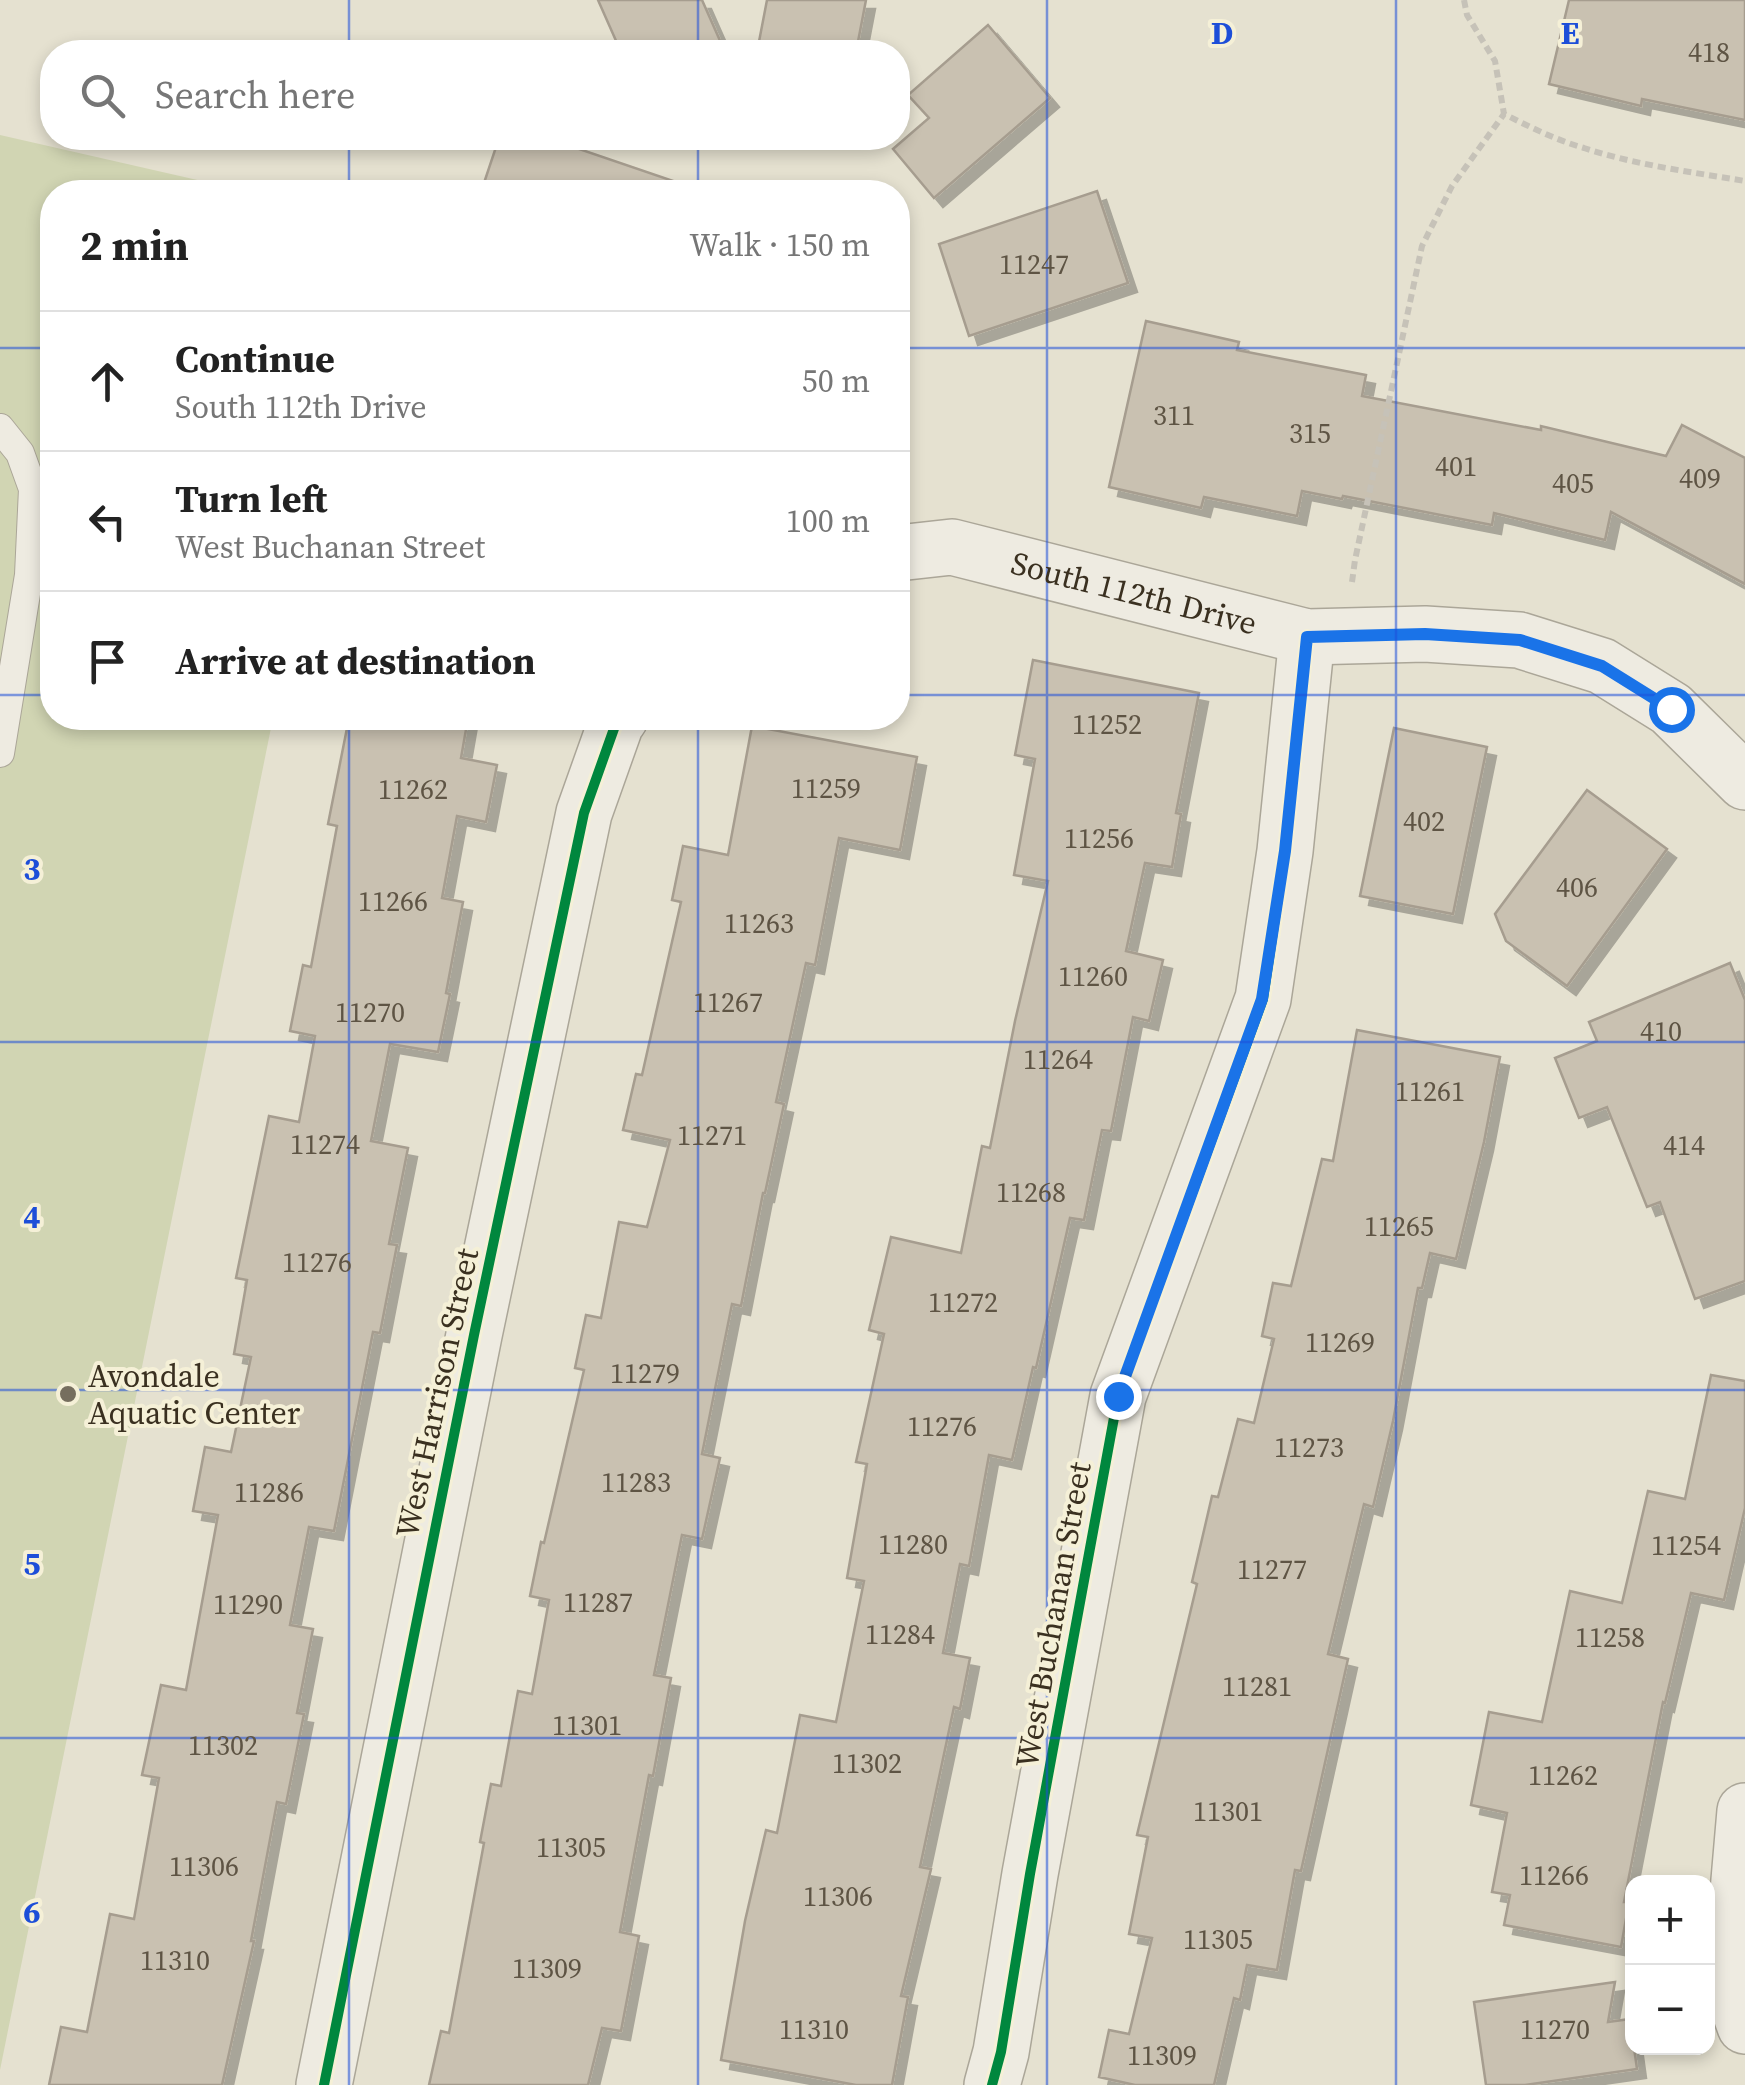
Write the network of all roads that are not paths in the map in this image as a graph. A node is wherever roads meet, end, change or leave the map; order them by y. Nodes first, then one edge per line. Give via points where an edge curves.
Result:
1 (0, 428) edge
2 (910, 552) edge
3 (1326, 637) junction
4 (613, 730) edge
5 (0, 753) edge
6 (1745, 782) edge
7 (1745, 1811) edge
8 (1745, 2026) edge
9 (324, 2085) edge
10 (992, 2085) edge

1 - 5 lane via 20,453 33,489 29,575
2 - 3 street, South 112th Drive via 952,547
3 - 6 street, South 112th Drive via 1520,640 1602,666 1671,709
3 - 10 street, West Buchanan Street via 1262,999 1118,1396
4 - 9 street, West Harrison Street via 584,812
7 - 8 street via 1730,1984

